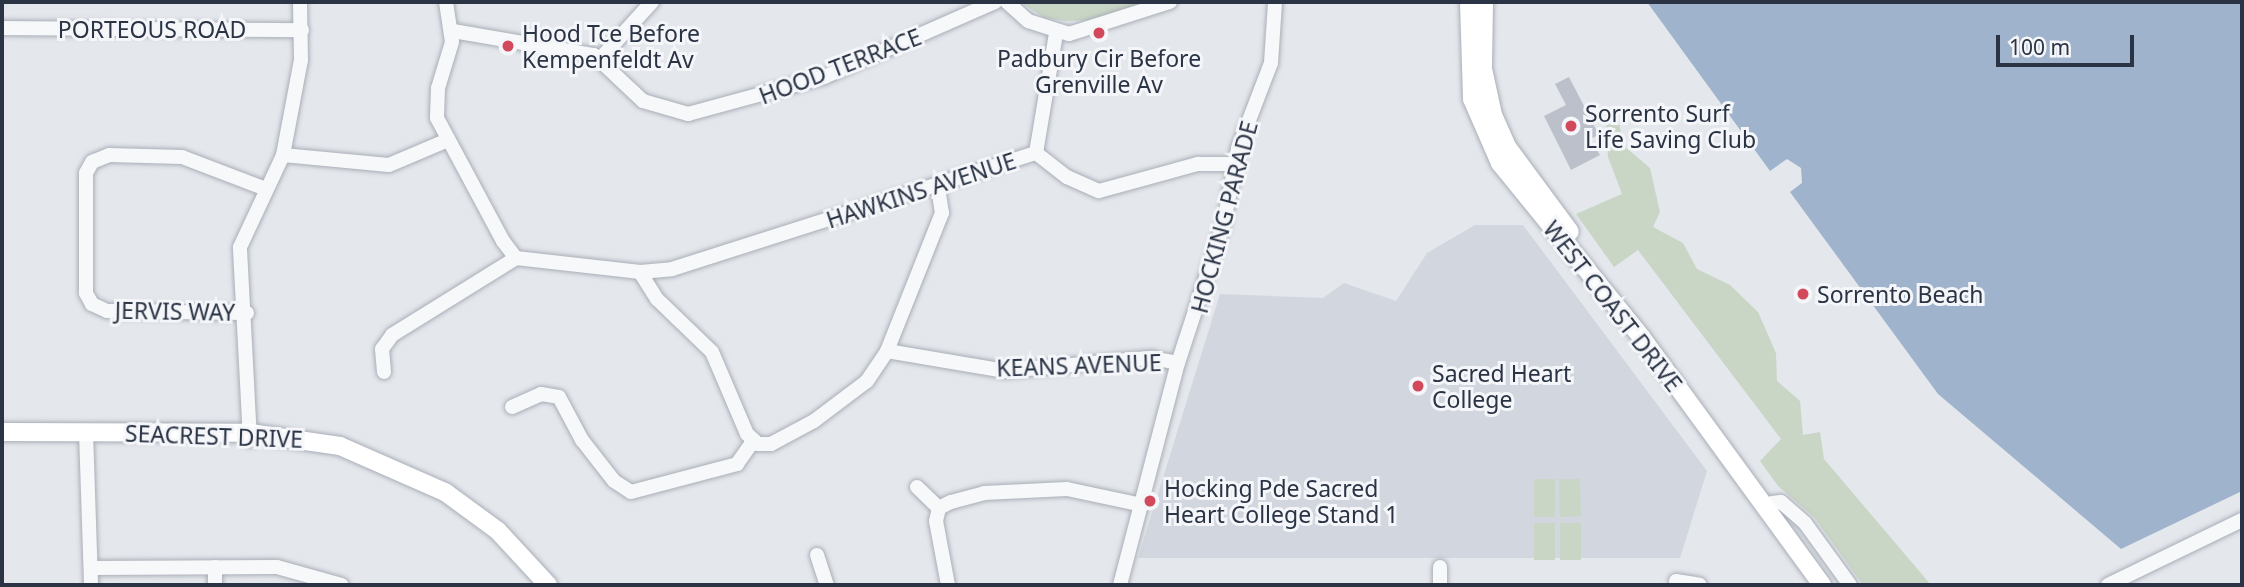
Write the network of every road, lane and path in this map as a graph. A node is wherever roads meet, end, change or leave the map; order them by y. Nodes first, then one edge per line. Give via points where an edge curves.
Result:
1 (300, 2) edge
2 (446, 2) edge
3 (652, 2) edge
4 (995, 2) edge
5 (1007, 2) edge
6 (1170, 2) edge
7 (1267, 2) edge
8 (1275, 2) edge
9 (1469, 2) edge
10 (1484, 2) edge
11 (2, 28) edge
12 (302, 30) junction
13 (453, 31) junction
14 (1063, 34) junction
15 (601, 58) junction
16 (448, 140) junction
17 (1036, 153) junction
18 (283, 155) junction
19 (1230, 163) junction
20 (938, 187) junction
21 (263, 188) junction
22 (516, 258) junction
23 (640, 272) junction
24 (247, 313) junction
25 (887, 351) junction
26 (1180, 356) junction
27 (384, 372) dead end
28 (512, 407) dead end
29 (2, 432) edge
30 (86, 436) junction
31 (250, 436) junction
32 (2, 439) edge
33 (758, 443) junction
34 (917, 487) dead end
35 (1772, 503) junction
36 (1142, 505) junction
37 (939, 509) junction
38 (2242, 520) edge
39 (817, 555) dead end
40 (215, 567) junction
41 (1440, 567) dead end
42 (90, 568) junction
43 (1675, 581) dead end
44 (91, 585) edge
45 (215, 585) edge
46 (342, 585) edge
47 (538, 585) edge
48 (548, 585) edge
49 (827, 585) edge
50 (948, 585) edge
51 (1120, 585) edge
52 (1440, 585) edge
53 (1700, 585) edge
54 (1822, 585) edge
55 (1831, 585) edge
56 (1850, 585) edge
57 (2108, 585) edge

1 - 12 street
2 - 13 street
3 - 15 street
4 - 15 street, HOOD TERRACE via 824,78 709,112 676,114 652,107
5 - 14 street via 1020,17
6 - 14 street
7 - 19 street, HOCKING PARADE via 1264,62
8 - 19 street, HOCKING PARADE via 1271,63
9 - 54 main road, WEST COAST DRIVE via 1472,99 1500,163 1642,338
10 - 35 main road, WEST COAST DRIVE via 1486,89 1508,148
11 - 12 street, PORTEOUS ROAD
12 - 18 street
13 - 15 street
13 - 16 street via 436,100 437,118
14 - 17 street
16 - 18 street via 389,165
16 - 22 street
17 - 19 street, HAWKINS AVENUE via 1066,177 1099,191 1198,164
17 - 20 street, HAWKINS AVENUE
18 - 21 street
19 - 26 street, HOCKING PARADE via 1222,231
20 - 23 street, HAWKINS AVENUE via 672,269
20 - 25 street via 942,213
21 - 24 street via 240,247
21 - 24 street, JERVIS WAY via 182,157 109,155 92,162 86,173 86,292 92,304 107,311
22 - 23 street, HAWKINS AVENUE
22 - 27 street via 392,335 382,349
23 - 33 street via 657,299 712,352
24 - 31 street
25 - 26 street, KEANS AVENUE via 1005,371
25 - 33 street via 855,391 814,421
26 - 36 street, HOCKING PARADE
28 - 33 street via 541,394 559,397 582,440 614,481 631,492 737,464
29 - 30 main road, SEACREST DRIVE
30 - 31 main road, SEACREST DRIVE
30 - 32 main road, SEACREST DRIVE
30 - 42 street
31 - 47 main road, SEACREST DRIVE via 336,453 422,488 489,533
31 - 48 main road, SEACREST DRIVE via 340,446 410,472 498,531
34 - 37 street
35 - 55 main road, WEST COAST DRIVE
35 - 56 street via 1781,502 1805,523
36 - 37 street via 1067,489 984,493
36 - 51 street, HOCKING PARADE
37 - 50 street via 936,529
38 - 57 street
39 - 49 street
40 - 42 street
40 - 45 street
40 - 46 street via 277,567
41 - 52 street
42 - 44 street
43 - 53 street

